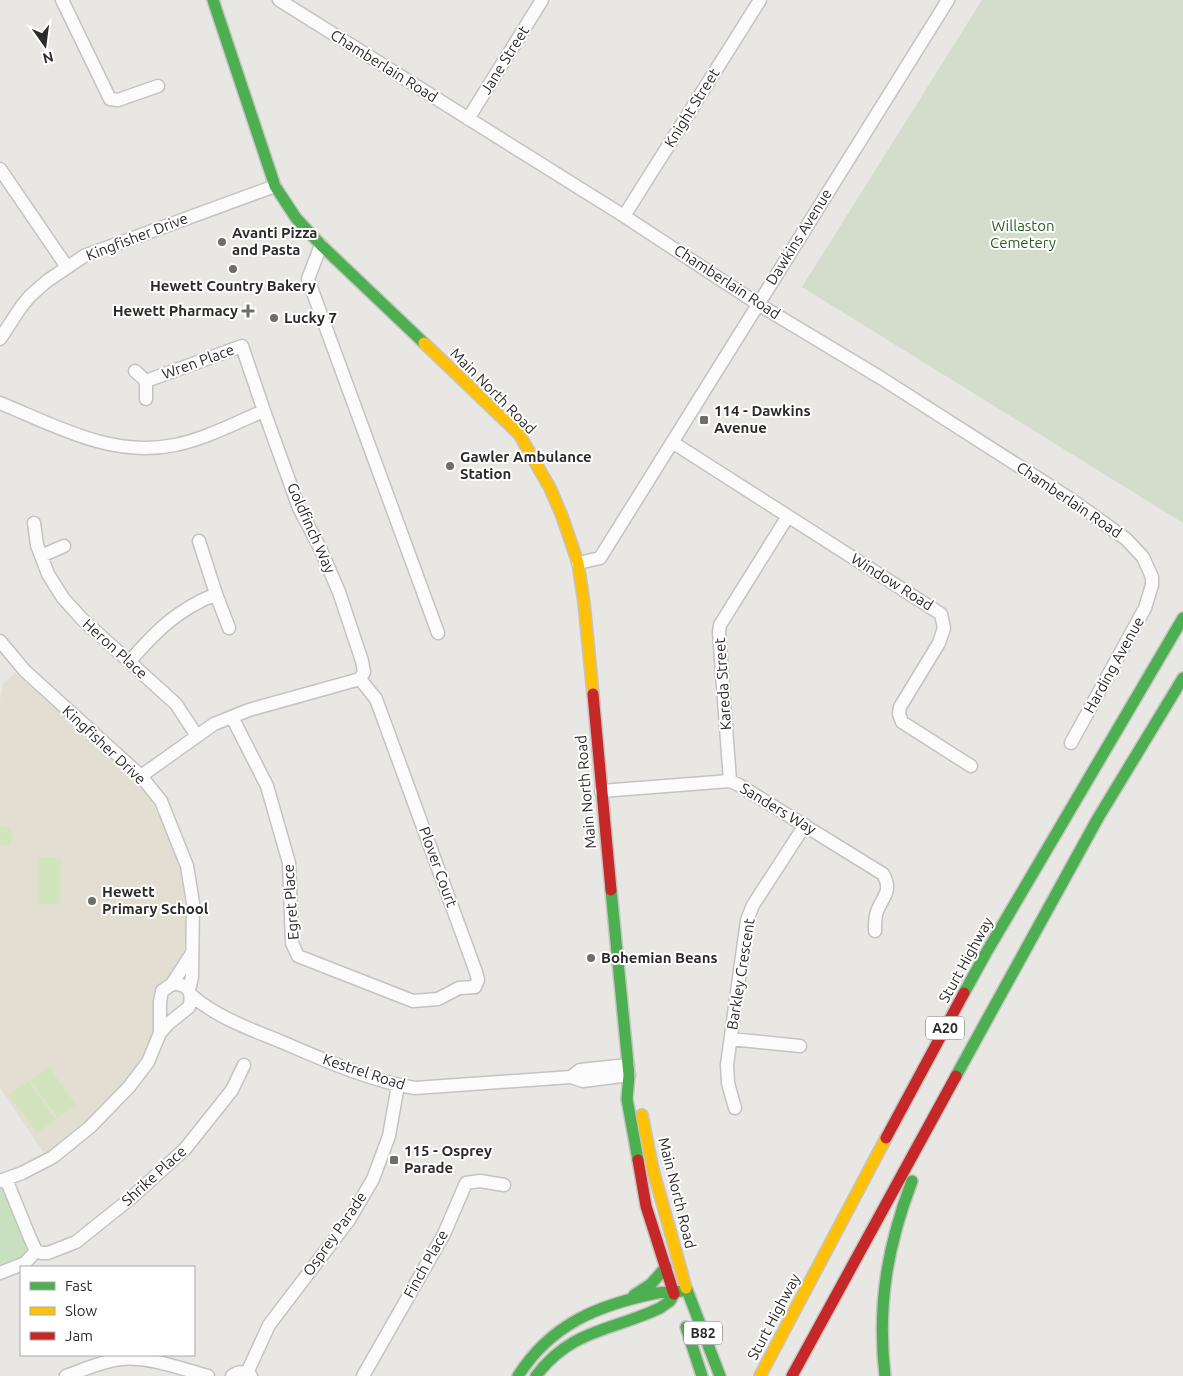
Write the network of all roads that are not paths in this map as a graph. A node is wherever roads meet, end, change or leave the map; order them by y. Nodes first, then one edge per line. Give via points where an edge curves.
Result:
1 (62, 0) edge
2 (213, 0) edge
3 (279, 0) edge
4 (542, 0) edge
5 (760, 0) edge
6 (948, 0) edge
7 (158, 86) dead end
8 (468, 119) junction
9 (0, 169) edge
10 (275, 186) junction
11 (624, 216) junction
12 (320, 245) junction
13 (67, 267) junction
14 (758, 304) junction
15 (0, 339) edge
16 (135, 371) dead end
17 (146, 381) junction
18 (146, 399) dead end
19 (0, 403) edge
20 (264, 411) junction
21 (672, 442) junction
22 (788, 516) junction
23 (34, 523) dead end
24 (199, 541) dead end
25 (64, 546) dead end
26 (41, 556) junction
27 (578, 563) junction
28 (1152, 585) joint
29 (216, 594) junction
30 (1183, 618) edge
31 (229, 628) dead end
32 (438, 632) dead end
33 (0, 641) edge
34 (130, 661) junction
35 (1183, 678) edge
36 (360, 679) junction
37 (232, 717) junction
38 (197, 736) junction
39 (1071, 743) dead end
40 (971, 766) dead end
41 (141, 776) junction
42 (730, 781) junction
43 (601, 791) junction
44 (804, 825) junction
45 (875, 931) dead end
46 (192, 953) junction
47 (172, 984) junction
48 (190, 992) junction
49 (401, 997) joint
50 (160, 1002) junction
51 (182, 1013) junction
52 (224, 1018) junction
53 (160, 1034) junction
54 (731, 1039) junction
55 (800, 1046) dead end
56 (244, 1065) dead end
57 (628, 1070) junction
58 (954, 1079) junction
59 (398, 1085) junction
60 (735, 1108) dead end
61 (3, 1180) edge
62 (504, 1185) dead end
63 (36, 1251) junction
64 (666, 1267) junction
65 (0, 1273) edge
66 (687, 1290) junction
67 (674, 1294) junction
68 (618, 1304) junction
69 (653, 1312) junction
70 (249, 1374) edge
71 (66, 1376) edge
72 (208, 1376) edge
73 (232, 1376) edge
74 (363, 1376) edge
75 (518, 1376) edge
76 (536, 1376) edge
77 (702, 1376) edge
78 (720, 1376) edge
79 (760, 1376) edge
80 (792, 1376) edge
81 (885, 1376) edge

1 - 7 street via 110,99 118,100
2 - 10 main road, Main North Road
3 - 8 street, Chamberlain Road
4 - 8 street, Jane Street
5 - 11 street, Knight Street
6 - 14 street, Dawkins Avenue
8 - 11 street, Chamberlain Road
9 - 13 street
10 - 12 main road, Main North Road via 296,218
10 - 13 street, Kingfisher Drive via 104,248
11 - 14 street, Chamberlain Road
12 - 27 main road, Main North Road via 519,434 550,488
12 - 32 street via 308,279
13 - 15 street, Kingfisher Drive via 30,296
14 - 21 street, Dawkins Avenue
14 - 28 street, Chamberlain Road via 1072,500 1126,538 1143,557
16 - 17 street, Wren Place
17 - 18 street, Wren Place
17 - 20 street, Wren Place via 242,346
19 - 20 street via 75,435 130,448 176,445
20 - 36 street, Goldfinch Way via 299,508 339,592 362,661 364,672
21 - 22 street, Window Road
21 - 27 street, Dawkins Avenue via 600,558
22 - 40 street, Window Road via 941,614 944,628 939,643 900,707 900,714 902,722
22 - 42 street, Kareda Street via 720,625
23 - 26 street, Heron Place
24 - 29 street
25 - 26 street
26 - 34 street, Heron Place via 63,598
27 - 43 main road, Main North Road
28 - 39 street, Harding Avenue via 1145,608
29 - 31 street
29 - 34 street via 176,615 154,633
30 - 79 main road, Sturt Highway / A20 via 986,953
33 - 41 street, Kingfisher Drive via 36,682
34 - 38 street, Heron Place via 176,704
35 - 58 main road, A20 via 1089,834
36 - 37 street
36 - 49 street, Plover Court via 376,699 478,980 475,987 458,988 438,999 413,1001
37 - 38 street
37 - 49 street, Egret Place via 267,786 289,863 292,944 298,956
38 - 41 street
41 - 46 street, Kingfisher Drive via 161,801 188,867 193,903
42 - 43 street, Sanders Way
42 - 44 street, Sanders Way
43 - 57 main road, Main North Road
44 - 45 street, Sanders Way via 883,874 887,892 876,914
44 - 54 street, Barkley Crescent via 753,905 747,920
46 - 47 street
46 - 48 street, Kingfisher Drive
47 - 48 street via 179,984
47 - 50 street via 162,991
48 - 51 street via 189,1007
48 - 52 street, Kestrel Road via 206,1008
50 - 51 street via 167,1012
50 - 53 street
51 - 52 street, Kestrel Road
51 - 53 street
52 - 59 street, Kestrel Road via 326,1060
53 - 61 street via 148,1062 90,1127 52,1157
54 - 55 street
54 - 60 street, Barkley Crescent via 728,1083
56 - 63 street, Shrike Place via 232,1090 185,1149 138,1192 76,1242 48,1253
57 - 59 street, Kestrel Road via 582,1081 571,1077 415,1088
57 - 64 main road, Main North Road via 627,1099 646,1206
57 - 66 main road, Main North Road via 640,1102 653,1170
58 - 80 main road, A20
58 - 81 main road via 901,1207 888,1253 881,1311
59 - 70 street, Osprey Parade via 389,1136 373,1178 349,1220 269,1325
61 - 63 street
62 - 74 street, Finch Place via 480,1181 466,1183 444,1234
63 - 65 street via 25,1263
64 - 67 main road, Main North Road
64 - 68 main road via 643,1290
66 - 67 main road
66 - 78 main road, B82
67 - 68 main road via 653,1294
67 - 69 main road via 668,1304
67 - 77 main road, B82
68 - 75 main road via 560,1329 537,1348
69 - 76 main road via 570,1342
69 - 77 main road via 670,1321 687,1344
70 - 73 street via 239,1372
71 - 72 street via 123,1359 149,1361

